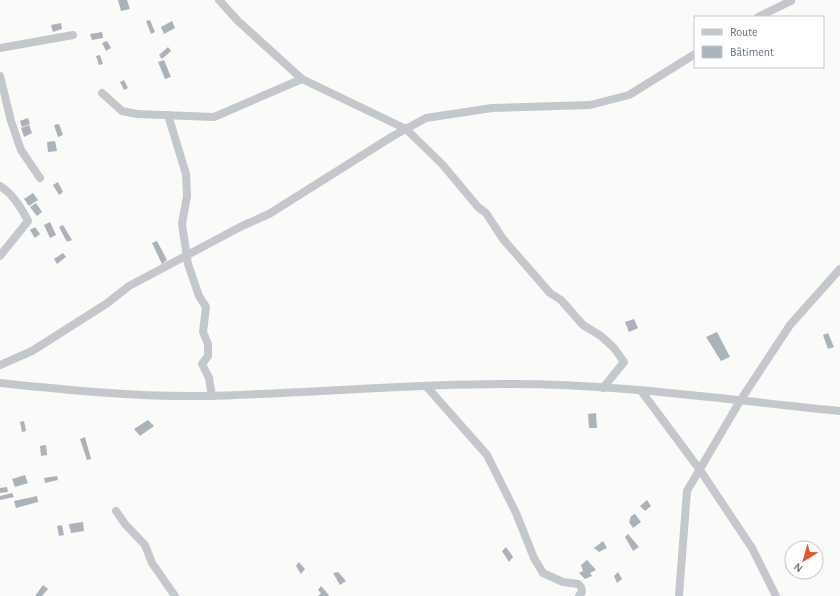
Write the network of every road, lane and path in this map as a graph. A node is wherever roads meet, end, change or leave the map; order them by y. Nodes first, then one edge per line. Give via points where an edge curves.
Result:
1 (219, 0) edge
2 (790, 0) edge
3 (760, 16) edge
4 (73, 35) dead end
5 (0, 48) edge
6 (694, 55) edge
7 (0, 76) edge
8 (302, 79) junction
9 (102, 93) dead end
10 (168, 115) junction
11 (406, 129) junction
12 (40, 178) dead end
13 (0, 186) edge
14 (0, 256) edge
15 (187, 257) junction
16 (840, 269) edge
17 (0, 365) edge
18 (0, 383) edge
19 (426, 386) junction
20 (603, 388) junction
21 (642, 392) junction
22 (212, 396) junction
23 (740, 401) junction
24 (840, 411) edge
25 (700, 470) junction
26 (116, 511) dead end
27 (175, 596) edge
28 (578, 596) edge
29 (679, 596) edge
30 (776, 596) edge

1 - 8 street via 238,21
2 - 3 street
4 - 5 street
6 - 11 street via 629,95 590,105 492,108 441,114 426,118
7 - 12 street via 20,150
8 - 10 street via 214,117
8 - 11 street
9 - 10 street via 122,111
10 - 15 street via 186,174 187,196 182,224
11 - 15 street via 269,214
11 - 20 street via 442,164 486,214 503,239 550,293 584,325 614,348 624,362
13 - 14 street via 18,205 28,221
15 - 17 street via 129,286 106,304 32,351
15 - 22 street via 190,273 206,307 203,332 208,344 208,356 202,364 209,378
16 - 23 street via 790,325
18 - 22 street via 61,390
19 - 20 street via 543,384
19 - 22 street
19 - 28 street via 488,455 543,573 563,582 578,584 582,592
20 - 21 street
21 - 23 street
21 - 25 street
23 - 24 street
23 - 25 street
25 - 29 street via 687,491
25 - 30 street via 752,548
26 - 27 street via 145,545 152,563

